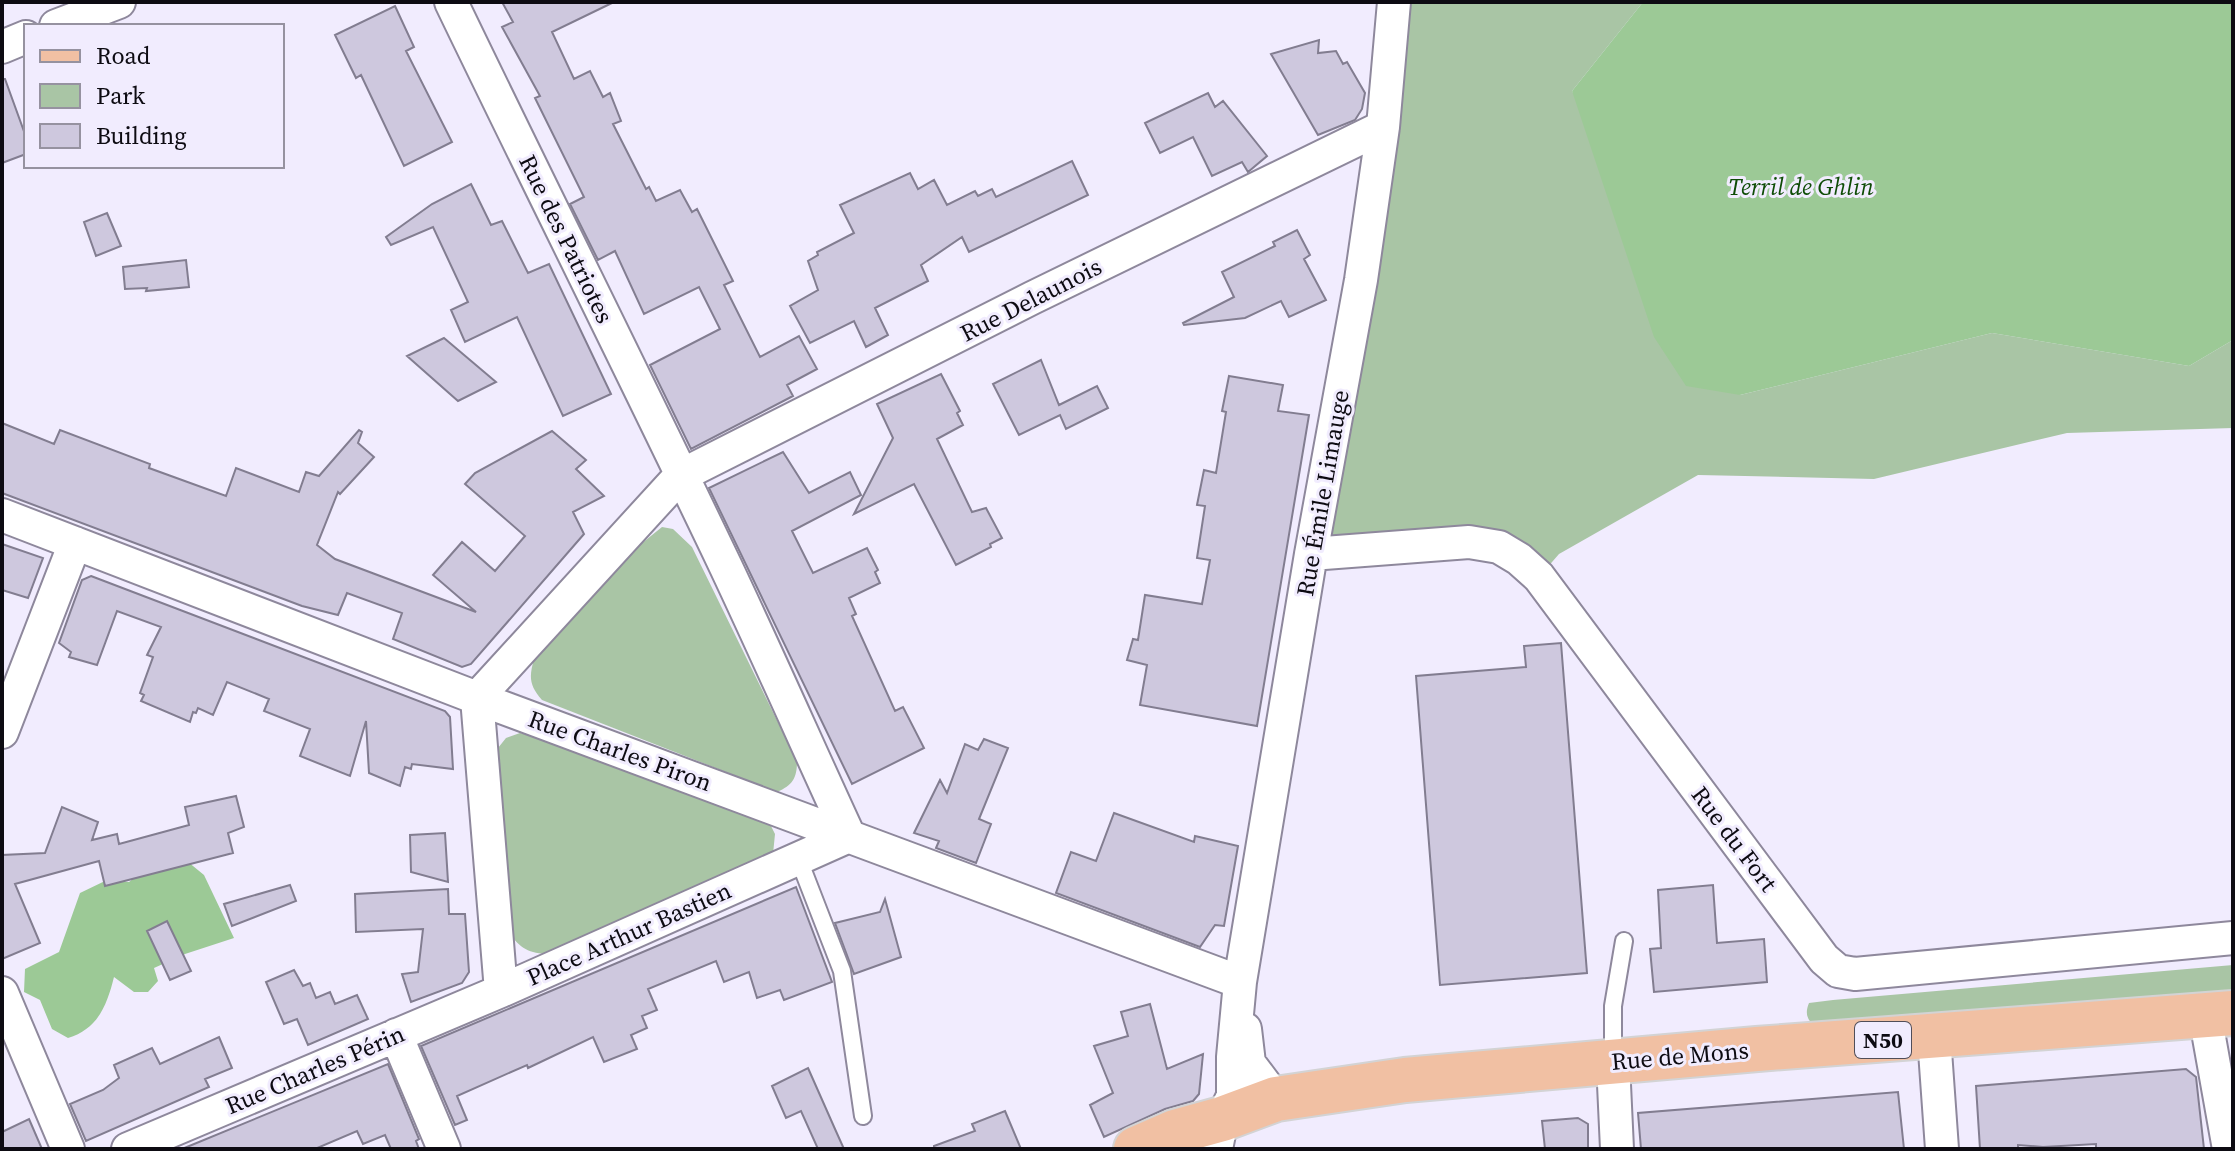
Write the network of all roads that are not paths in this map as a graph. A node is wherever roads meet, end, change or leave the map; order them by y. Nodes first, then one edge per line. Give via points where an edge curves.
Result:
1 (119, 2) edge
2 (451, 2) edge
3 (1394, 2) edge
4 (61, 24) edge
5 (24, 38) edge
6 (2, 47) edge
7 (1383, 127) junction
8 (680, 476) junction
9 (2, 515) edge
10 (75, 543) junction
11 (1311, 554) junction
12 (477, 698) junction
13 (2, 732) edge
14 (849, 836) junction
15 (799, 860) junction
16 (2233, 938) edge
17 (1624, 941) dead end
18 (1240, 982) junction
19 (501, 991) junction
20 (2, 993) edge
21 (2219, 1014) edge
22 (396, 1035) junction
23 (1934, 1037) junction
24 (1613, 1063) junction
25 (1276, 1099) junction
26 (863, 1116) dead end
27 (1219, 1134) edge
28 (68, 1149) edge
29 (128, 1149) edge
30 (444, 1149) edge
31 (1136, 1149) edge
32 (1617, 1149) edge
33 (1942, 1149) edge
34 (2229, 1149) edge

1 - 4 street
2 - 8 street, Rue des Patriotes
3 - 7 street, Rue Émile Limauge
5 - 6 street
7 - 8 street, Rue Delaunois
7 - 11 street, Rue Émile Limauge
8 - 12 street
8 - 14 street
9 - 10 street, Rue Charles Piron
10 - 12 street, Rue Charles Piron
10 - 13 street
11 - 16 street, Rue du Fort via 1469,542 1499,547 1519,559 1539,577 1814,947 1838,971 1855,974
11 - 18 street, Rue Émile Limauge
12 - 14 street, Rue Charles Piron
12 - 19 street, Place Arthur Bastien
14 - 15 street, Place Arthur Bastien
14 - 18 street, Rue Charles Piron
15 - 19 street, Place Arthur Bastien
15 - 26 lane via 842,971
17 - 24 lane via 1613,1006
18 - 25 street via 1249,1063
18 - 27 street via 1233,1096
19 - 22 street, Rue Charles Périn
20 - 28 street
21 - 23 main road, Rue de Mons / N50
21 - 34 street
22 - 29 street, Rue Charles Périn
22 - 30 street
23 - 24 main road, Rue de Mons / N50
23 - 33 street
24 - 25 main road, Rue de Mons / N50 via 1405,1080
24 - 32 street
25 - 27 main road, Rue de Mons / N50
27 - 31 main road, Rue de Mons / N50 via 1175,1132

